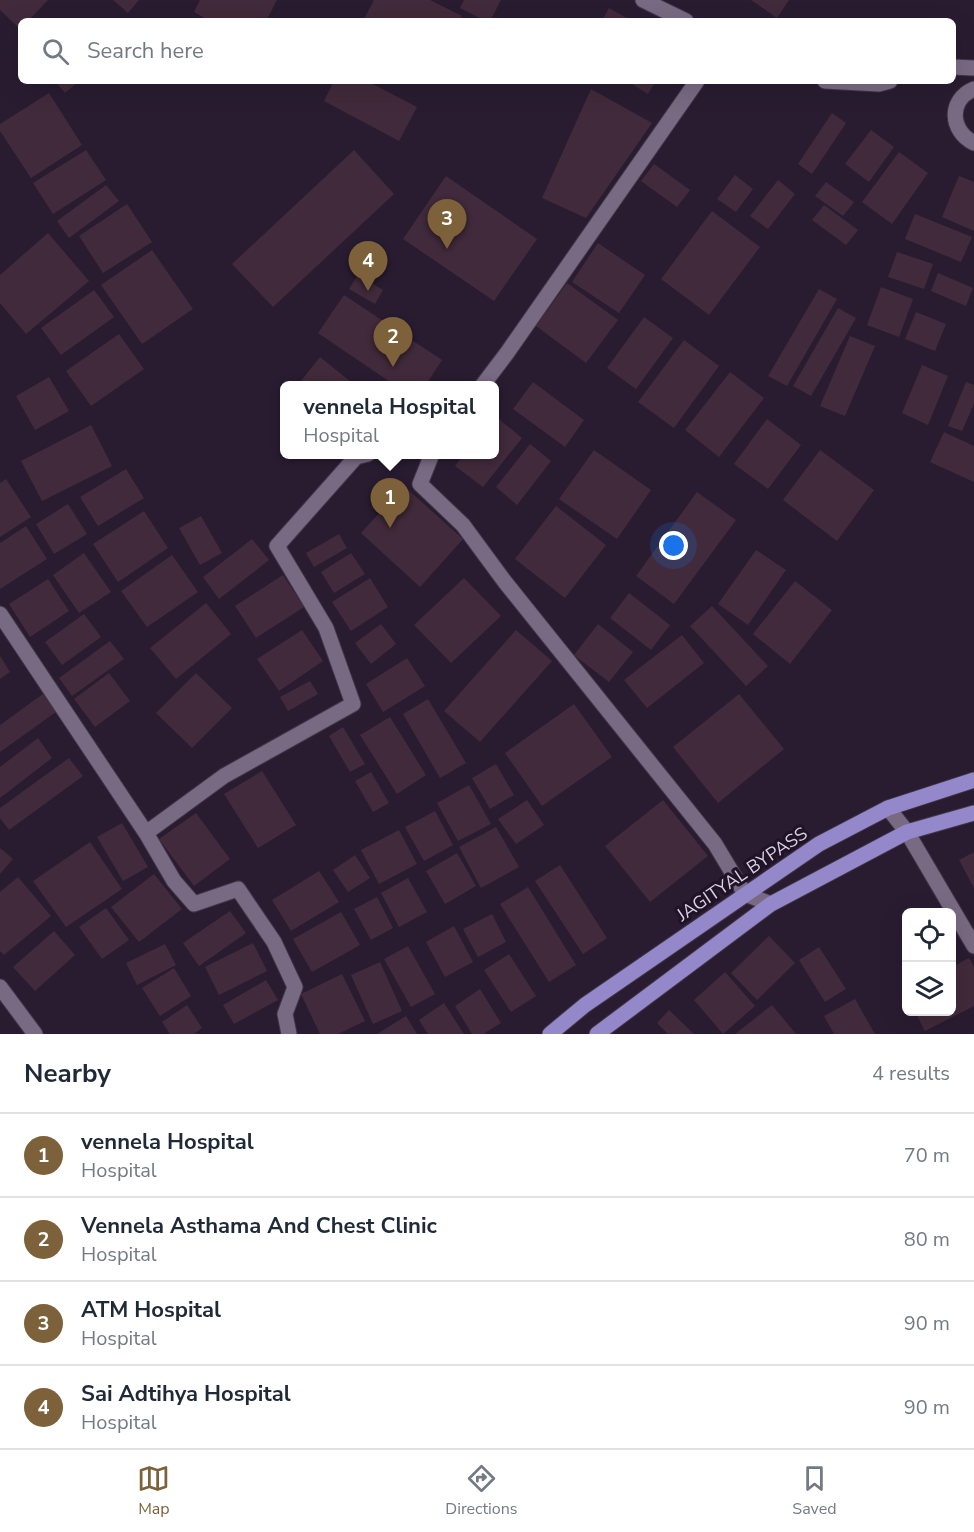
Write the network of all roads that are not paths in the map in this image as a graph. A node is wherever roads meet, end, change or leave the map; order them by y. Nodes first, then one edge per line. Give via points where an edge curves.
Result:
1 (643, 0) edge
2 (680, 18) edge
3 (956, 67) edge
4 (974, 68) edge
5 (695, 84) edge
6 (974, 89) edge
7 (974, 143) edge
8 (486, 381) edge
9 (354, 459) edge
10 (430, 459) edge
11 (0, 614) edge
12 (974, 780) edge
13 (888, 808) junction
14 (974, 813) edge
15 (907, 832) junction
16 (146, 833) junction
17 (745, 894) junction
18 (771, 903) junction
19 (974, 946) edge
20 (0, 987) edge
21 (35, 1034) edge
22 (289, 1034) edge
23 (550, 1034) edge
24 (597, 1034) edge

1 - 2 street
3 - 4 street
5 - 8 street
6 - 7 street via 963,96 955,114 960,133
9 - 16 street via 277,546 326,628 353,704 224,776
10 - 17 street via 420,484 463,525 715,844
11 - 16 street
12 - 13 main road, JAGITYAL BYPASS
13 - 15 street
13 - 17 main road, JAGITYAL BYPASS via 819,844
14 - 15 main road
15 - 18 main road
15 - 19 street
16 - 22 street via 174,881 194,904 238,889 274,942 295,987 285,1014
17 - 18 street
17 - 23 main road, JAGITYAL BYPASS via 585,1005
18 - 24 main road
20 - 21 street

